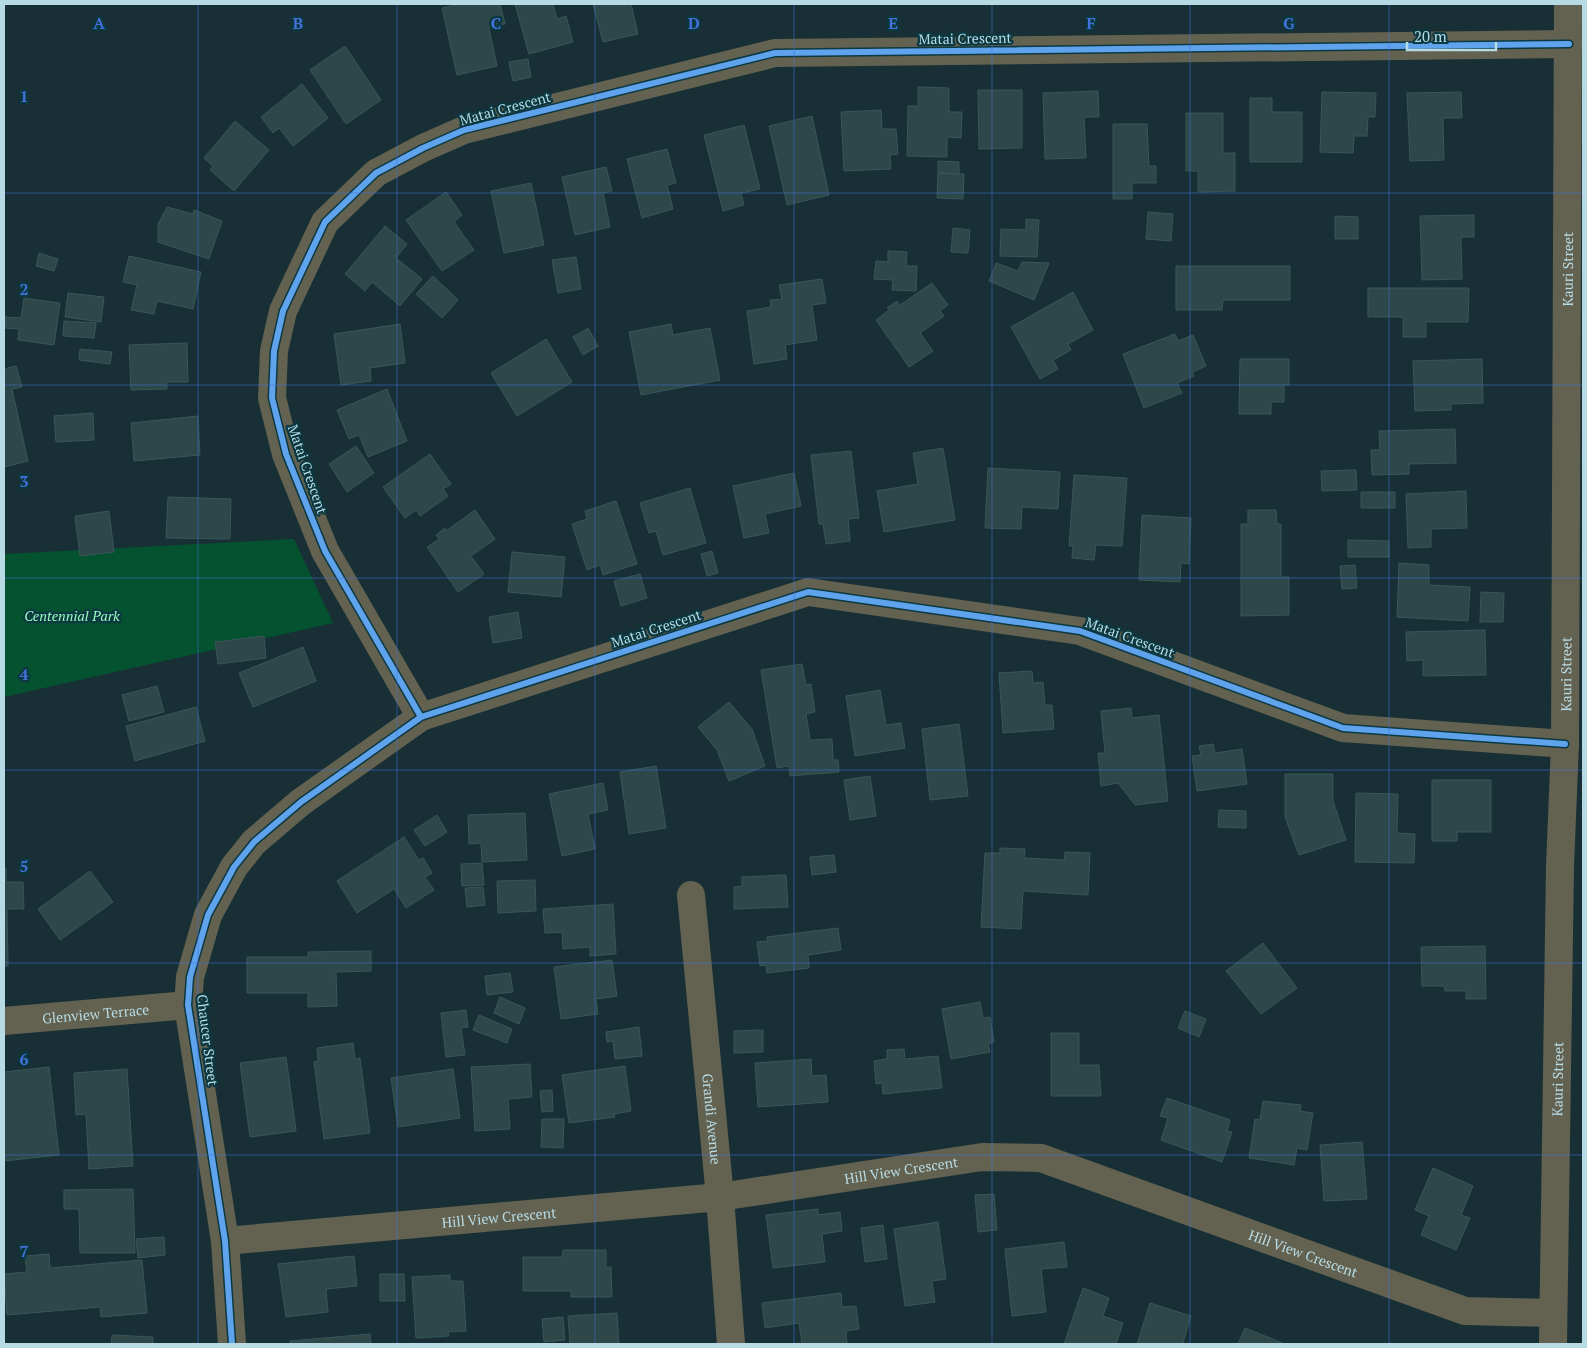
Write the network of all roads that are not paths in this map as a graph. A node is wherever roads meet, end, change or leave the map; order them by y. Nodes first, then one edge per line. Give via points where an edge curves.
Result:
1 (1568, 4) edge
2 (1568, 44) junction
3 (421, 717) junction
4 (1565, 744) junction
5 (1572, 866) edge
6 (691, 894) dead end
7 (188, 1005) junction
8 (4, 1021) edge
9 (720, 1197) junction
10 (225, 1241) junction
11 (1553, 1313) junction
12 (232, 1344) edge
13 (731, 1344) edge
14 (1553, 1344) edge

1 - 2 street, Kauri Street
2 - 3 street, Matai Crescent via 775,53 464,130 376,173 325,222 302,268 283,311 274,351 272,398 286,454 324,551
2 - 4 street, Kauri Street
3 - 4 street, Matai Crescent via 808,592 1080,631 1342,728
3 - 7 street, Chaucer Street via 301,802 254,842 234,867 208,915 190,977
4 - 5 street, Kauri Street
5 - 11 street, Kauri Street
6 - 9 street, Grandi Avenue
7 - 8 street, Glenview Terrace
7 - 10 street, Chaucer Street
9 - 10 street, Hill View Crescent
9 - 11 street, Hill View Crescent via 982,1157 1041,1158 1465,1311
9 - 13 street, Grandi Avenue
10 - 12 street, Chaucer Street
11 - 14 street, Kauri Street

